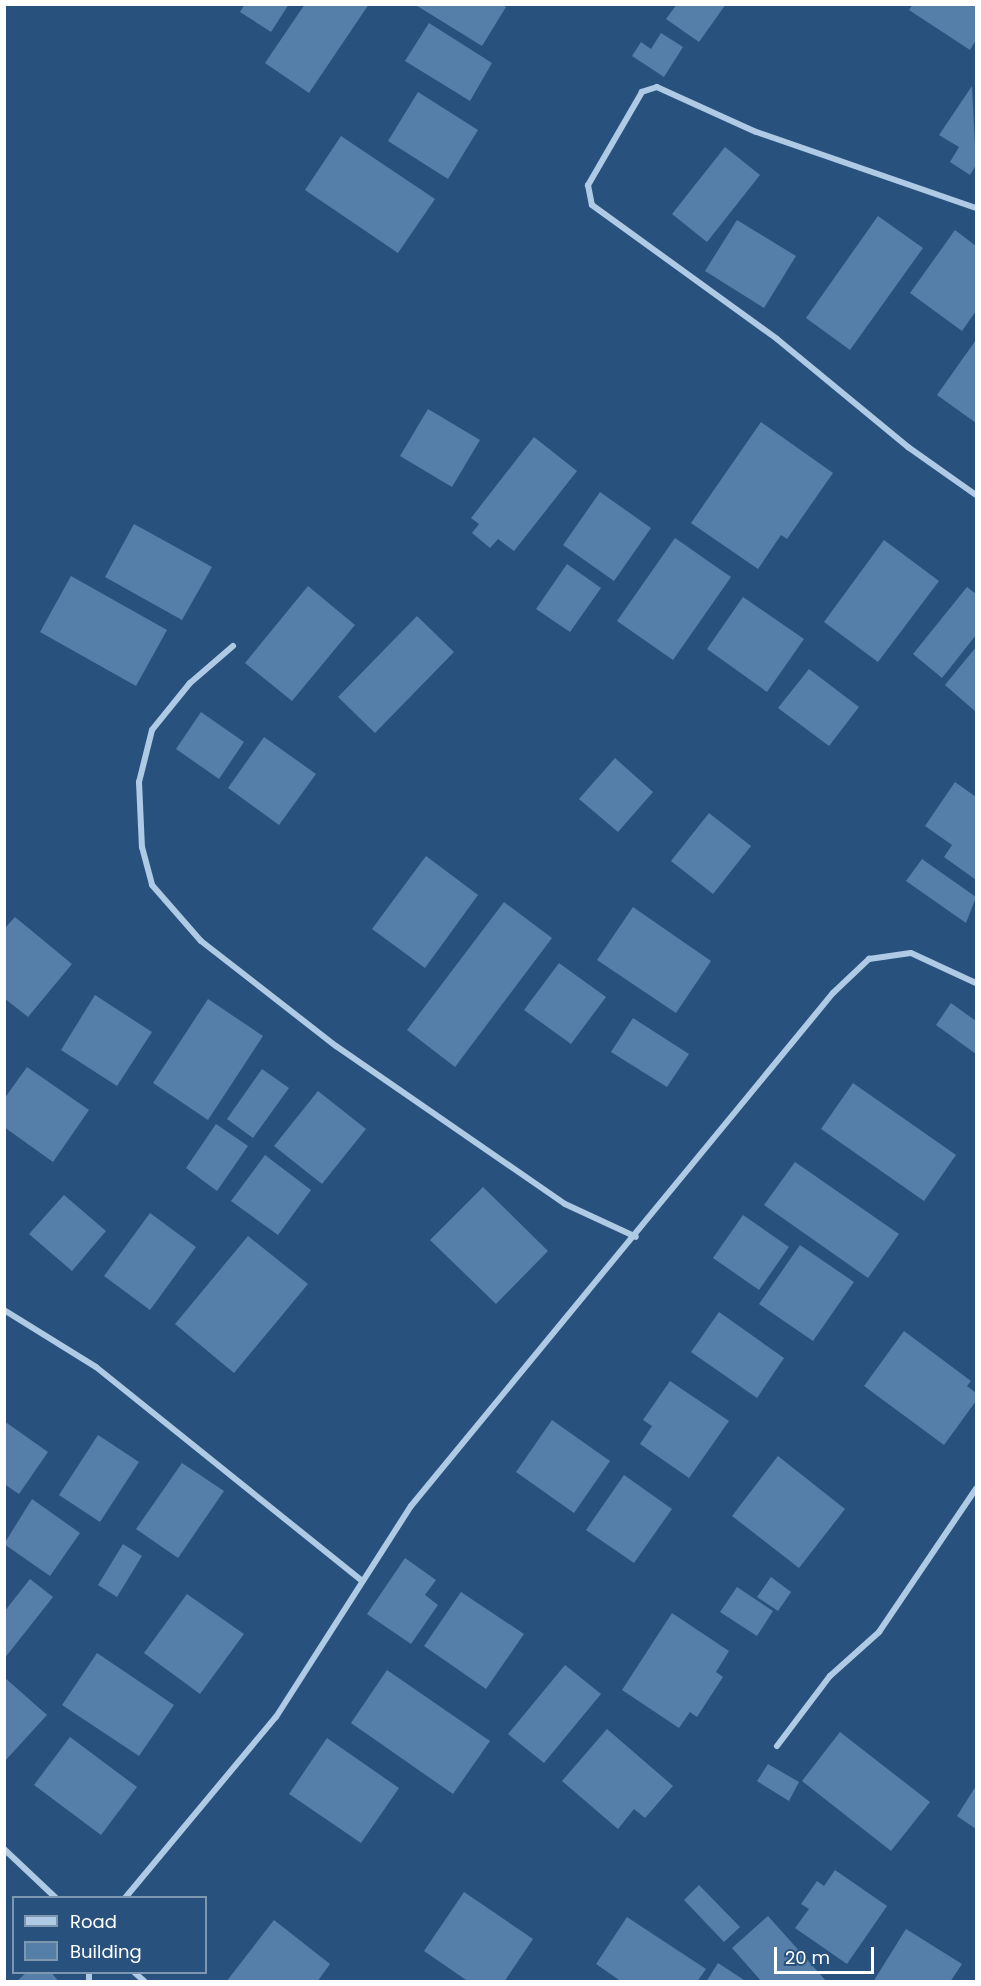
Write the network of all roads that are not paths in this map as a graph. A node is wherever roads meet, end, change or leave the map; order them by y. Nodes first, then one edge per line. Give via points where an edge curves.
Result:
1 (976, 208) edge
2 (976, 495) edge
3 (233, 646) dead end
4 (976, 983) edge
5 (636, 1237) junction
6 (4, 1310) edge
7 (976, 1489) edge
8 (362, 1581) junction
9 (777, 1746) dead end
10 (4, 1849) edge
11 (54, 1896) edge
12 (126, 1896) edge

1 - 2 street via 756,132 657,87 642,92 588,185 592,205 777,339 908,447
3 - 5 street via 190,683 152,730 139,782 142,847 152,885 201,941 336,1046 565,1204
4 - 5 street via 911,953 869,959 833,993
5 - 8 street via 411,1506
6 - 8 street via 96,1367
7 - 9 street via 879,1632 830,1676
8 - 12 street via 276,1717
10 - 11 street

